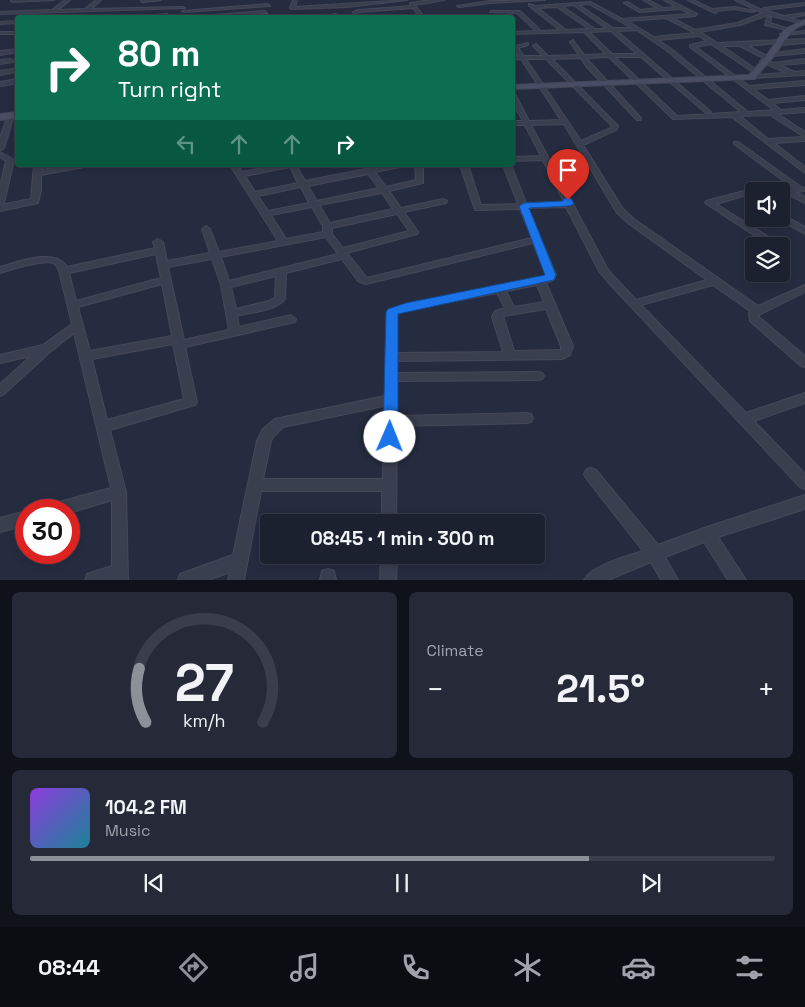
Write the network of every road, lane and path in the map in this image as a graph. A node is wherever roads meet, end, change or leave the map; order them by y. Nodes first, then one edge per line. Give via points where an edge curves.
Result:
1 (52, 0) edge
2 (68, 0) edge
3 (99, 0) edge
4 (159, 0) edge
5 (295, 0) edge
6 (339, 0) edge
7 (405, 0) edge
8 (442, 0) edge
9 (473, 0) edge
10 (544, 0) edge
11 (645, 0) edge
12 (666, 0) edge
13 (690, 0) edge
14 (737, 0) edge
15 (773, 0) edge
16 (143, 1) edge
17 (490, 1) edge
18 (268, 2) edge
19 (528, 2) junction
20 (480, 3) junction
21 (626, 3) dead end
22 (8, 4) edge
23 (191, 4) dead end
24 (575, 4) junction
25 (805, 4) edge
26 (557, 5) junction
27 (459, 6) dead end
28 (792, 6) junction
29 (320, 7) junction
30 (413, 7) junction
31 (534, 7) junction
32 (127, 8) junction
33 (183, 8) junction
34 (682, 8) junction
35 (662, 9) junction
36 (773, 9) junction
37 (805, 10) edge
38 (87, 11) junction
39 (53, 12) junction
40 (492, 12) junction
41 (0, 13) edge
42 (316, 13) dead end
43 (419, 13) joint
44 (765, 13) junction
45 (381, 14) dead end
46 (805, 14) edge
47 (50, 15) edge
48 (83, 15) edge
49 (122, 15) edge
50 (147, 15) edge
51 (186, 15) edge
52 (264, 15) edge
53 (357, 15) edge
54 (496, 15) edge
55 (676, 16) junction
56 (666, 17) junction
57 (784, 17) junction
58 (623, 20) junction
59 (0, 22) edge
60 (15, 22) edge
61 (802, 23) edge
62 (638, 29) junction
63 (595, 31) junction
64 (614, 31) junction
65 (15, 32) edge
66 (515, 32) edge
67 (540, 32) junction
68 (566, 32) junction
69 (586, 32) junction
70 (805, 32) edge
71 (0, 33) edge
72 (515, 33) edge
73 (698, 33) junction
74 (783, 36) junction
75 (653, 39) junction
76 (805, 41) edge
77 (573, 42) dead end
78 (713, 44) junction
79 (744, 45) junction
80 (515, 46) edge
81 (515, 46) edge
82 (536, 46) dead end
83 (15, 50) edge
84 (805, 51) edge
85 (0, 53) edge
86 (785, 53) junction
87 (642, 55) junction
88 (612, 56) junction
89 (545, 57) junction
90 (583, 57) junction
91 (515, 58) edge
92 (523, 58) junction
93 (767, 58) junction
94 (11, 60) dead end
95 (804, 61) edge
96 (0, 62) edge
97 (774, 64) junction
98 (13, 71) dead end
99 (0, 73) edge
100 (805, 73) edge
101 (753, 74) junction
102 (795, 74) junction
103 (805, 78) edge
104 (734, 79) junction
105 (705, 81) junction
106 (15, 82) edge
107 (674, 82) junction
108 (638, 83) junction
109 (805, 83) edge
110 (0, 84) edge
111 (606, 84) junction
112 (574, 85) junction
113 (542, 86) junction
114 (515, 87) edge
115 (746, 88) junction
116 (805, 98) edge
117 (515, 100) edge
118 (766, 102) junction
119 (804, 111) edge
120 (708, 112) dead end
121 (780, 112) junction
122 (772, 113) junction
123 (748, 114) junction
124 (14, 115) edge
125 (734, 116) junction
126 (0, 117) edge
127 (639, 119) dead end
128 (566, 122) junction
129 (515, 123) edge
130 (527, 123) junction
131 (805, 135) edge
132 (805, 139) edge
133 (766, 141) junction
134 (736, 143) dead end
135 (579, 144) junction
136 (0, 153) edge
137 (546, 158) junction
138 (515, 160) edge
139 (61, 167) edge
140 (236, 167) edge
141 (280, 167) edge
142 (292, 167) edge
143 (419, 167) edge
144 (465, 167) edge
145 (508, 167) edge
146 (38, 169) edge
147 (375, 169) edge
148 (805, 170) edge
149 (241, 174) junction
150 (303, 185) junction
151 (802, 188) edge
152 (383, 190) junction
153 (790, 192) edge
154 (744, 193) edge
155 (255, 194) junction
156 (443, 201) dead end
157 (805, 201) edge
158 (0, 204) edge
159 (314, 204) junction
160 (569, 204) junction
161 (524, 206) junction
162 (0, 208) edge
163 (398, 210) junction
164 (266, 214) junction
165 (790, 222) edge
166 (206, 229) dead end
167 (328, 230) junction
168 (805, 231) edge
169 (763, 237) edge
170 (537, 239) junction
171 (283, 242) junction
172 (341, 254) junction
173 (215, 255) junction
174 (163, 265) junction
175 (0, 270) edge
176 (64, 271) junction
177 (281, 271) junction
178 (166, 280) junction
179 (540, 281) junction
180 (715, 281) junction
181 (226, 285) junction
182 (805, 288) edge
183 (500, 289) junction
184 (633, 304) junction
185 (73, 305) junction
186 (550, 305) junction
187 (766, 307) junction
188 (509, 311) junction
189 (231, 314) junction
190 (291, 319) dead end
191 (78, 325) junction
192 (235, 332) junction
193 (179, 342) junction
194 (46, 349) junction
195 (86, 356) junction
196 (510, 356) junction
197 (391, 357) junction
198 (0, 359) edge
199 (805, 363) edge
200 (538, 376) dead end
201 (391, 377) junction
202 (0, 391) edge
203 (805, 398) edge
204 (391, 400) junction
205 (527, 418) dead end
206 (744, 419) junction
207 (391, 421) junction
208 (104, 426) junction
209 (591, 474) dead end
210 (805, 483) edge
211 (390, 485) junction
212 (254, 486) junction
213 (119, 492) junction
214 (805, 502) edge
215 (80, 503) edge
216 (389, 514) edge
217 (15, 521) edge
218 (0, 526) edge
219 (707, 534) junction
220 (655, 554) junction
221 (239, 561) junction
222 (388, 564) edge
223 (120, 575) edge
224 (608, 576) edge
225 (93, 580) edge
226 (186, 580) edge
227 (236, 580) edge
228 (388, 580) edge
229 (592, 580) edge
230 (670, 580) edge
231 (738, 580) edge

1 - 22 street
2 - 39 street
3 - 38 street
4 - 16 street
5 - 29 street via 292,10
6 - 29 street via 323,2
7 - 29 street
8 - 30 street via 412,4
9 - 20 street
10 - 19 street
11 - 35 street
12 - 34 street
13 - 44 street via 714,11 734,8
14 - 44 street
15 - 36 street
17 - 19 street
17 - 20 street
18 - 33 street
18 - 52 street
19 - 31 street
20 - 27 street
20 - 40 street
21 - 35 street via 639,11
23 - 33 street
24 - 26 street
24 - 58 street via 593,3
24 - 64 street
25 - 28 street
26 - 31 street
26 - 63 street
28 - 36 street
28 - 37 street
29 - 42 street
30 - 43 street
30 - 53 street via 356,11
31 - 68 street
32 - 33 street
32 - 38 street
32 - 49 street
33 - 50 street
33 - 51 street
34 - 35 street
34 - 55 street via 695,15
35 - 55 street
36 - 44 street
38 - 39 street
38 - 48 street
39 - 41 street
39 - 47 street
40 - 54 street
40 - 67 street via 516,11
43 - 45 street
44 - 57 street
44 - 73 street via 738,24
44 - 74 street via 768,24
46 - 57 street
55 - 56 street
56 - 58 street
56 - 73 street
57 - 61 street
58 - 62 street
59 - 60 street
61 - 74 street
62 - 64 street
62 - 75 street
63 - 64 street
63 - 69 street
64 - 87 street
65 - 71 street
66 - 67 street
67 - 68 street
68 - 69 street
69 - 88 street
70 - 74 street
72 - 80 street via 526,43
73 - 75 street
73 - 78 street
74 - 76 street
74 - 76 street
74 - 79 street
74 - 93 street
75 - 105 street
77 - 90 street
78 - 79 street
78 - 101 street
78 - 104 street via 692,46
79 - 93 street
81 - 92 street
82 - 89 street
83 - 85 street
84 - 86 street
86 - 93 street
86 - 95 street
87 - 88 street
87 - 107 street
88 - 90 street
88 - 108 street
89 - 90 street
89 - 92 street
89 - 112 street
90 - 111 street
91 - 92 street
92 - 113 street
93 - 97 street
93 - 101 street
94 - 96 street
95 - 97 street
97 - 102 street
98 - 99 street
100 - 102 street
101 - 102 street
101 - 104 street
102 - 103 street
104 - 105 street
104 - 115 street
105 - 107 street
105 - 123 street
106 - 110 street
107 - 108 street
107 - 120 street
108 - 111 street
108 - 125 street via 675,118
109 - 115 street
111 - 112 street
111 - 127 street
112 - 113 street
112 - 135 street via 615,126
113 - 114 street
113 - 128 street
115 - 118 street
116 - 118 street
117 - 130 street
118 - 121 street
119 - 121 street
121 - 122 street
122 - 123 street
122 - 131 street
123 - 125 street
124 - 126 street
124 - 136 street
125 - 133 street
128 - 130 street
128 - 135 street
129 - 130 street
130 - 137 street
132 - 133 street
133 - 148 street
134 - 151 street
135 - 180 street via 620,211
136 - 158 street via 10,160
137 - 138 street
137 - 160 street
139 - 146 street
140 - 149 street
141 - 149 street
142 - 150 street
143 - 152 street via 420,181
144 - 161 street via 478,208
145 - 161 street
146 - 162 street via 35,201
147 - 150 street
147 - 152 street
149 - 155 street
150 - 155 street
150 - 159 street
152 - 159 street
152 - 163 street
153 - 157 street
154 - 169 street via 709,203
155 - 164 street
156 - 163 street
159 - 164 street
159 - 167 street
160 - 161 street
160 - 184 street via 604,271
161 - 170 street
163 - 167 street
163 - 172 street via 414,232
164 - 171 street
165 - 168 street
166 - 173 street
167 - 171 street
167 - 172 street
170 - 172 street via 366,281 357,276
170 - 179 street via 551,275
171 - 173 street
172 - 177 street
173 - 174 street
173 - 181 street
174 - 176 street via 159,246
174 - 178 street
175 - 176 street via 55,260 60,262
176 - 185 street
177 - 181 street
177 - 189 street via 280,300
178 - 185 street
178 - 193 street
179 - 183 street
179 - 186 street
180 - 184 street
180 - 187 street
181 - 189 street
182 - 187 street
183 - 188 street
183 - 197 street via 392,312
184 - 206 street
185 - 191 street
186 - 188 street
186 - 196 street via 568,346 566,352 562,355
187 - 199 street via 754,314 754,318
188 - 196 street via 497,316
189 - 192 street
190 - 192 street
191 - 194 street
191 - 195 street
192 - 193 street
193 - 195 street
193 - 208 street via 191,402
194 - 198 street
194 - 202 street
195 - 208 street
196 - 197 street
197 - 201 street
200 - 201 street
201 - 204 street
203 - 206 street
204 - 207 street
204 - 212 street via 279,423 264,441
205 - 207 street
206 - 210 street
207 - 211 street
208 - 213 street
209 - 220 street
211 - 212 street
211 - 216 street
212 - 221 street
213 - 215 street
213 - 223 street
214 - 219 street
217 - 218 street
219 - 220 street
219 - 231 street
220 - 224 street
220 - 230 street
221 - 226 street
221 - 227 street
222 - 228 street
223 - 225 street
224 - 229 street

